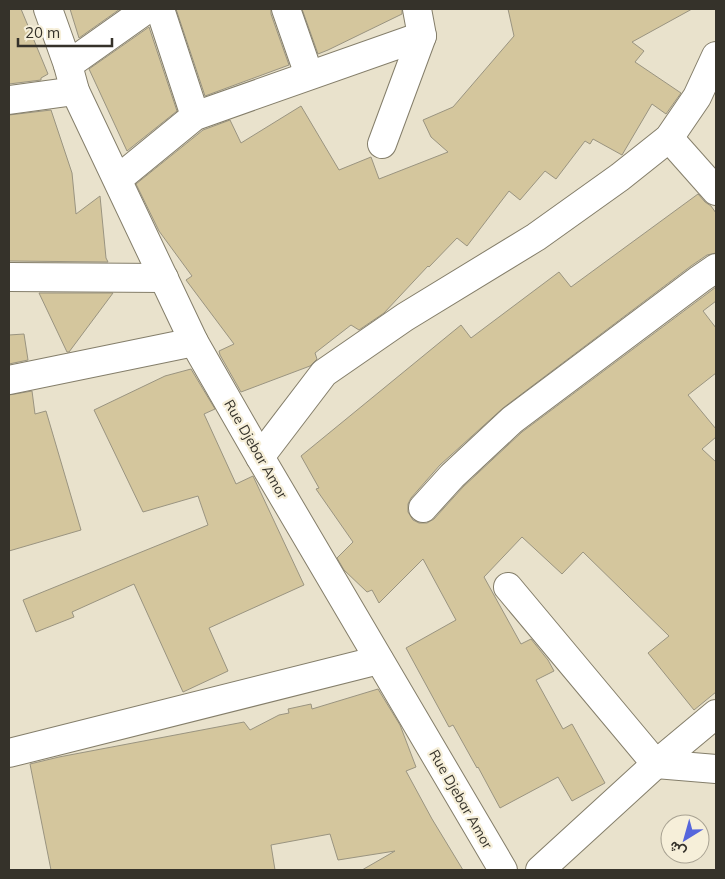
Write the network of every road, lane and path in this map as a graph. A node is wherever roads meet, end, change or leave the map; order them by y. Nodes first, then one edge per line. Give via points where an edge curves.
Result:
1 (48, 9) edge
2 (147, 9) edge
3 (160, 9) edge
4 (286, 9) edge
5 (417, 9) edge
6 (422, 36) junction
7 (716, 56) edge
8 (68, 64) junction
9 (309, 75) junction
10 (75, 91) junction
11 (9, 100) edge
12 (195, 116) junction
13 (669, 138) junction
14 (382, 144) dead end
15 (118, 179) junction
16 (716, 192) edge
17 (716, 268) edge
18 (9, 277) edge
19 (164, 278) junction
20 (194, 342) junction
21 (9, 380) edge
22 (260, 457) junction
23 (423, 508) dead end
24 (508, 587) dead end
25 (379, 660) junction
26 (716, 714) edge
27 (9, 753) edge
28 (656, 764) junction
29 (716, 769) edge
30 (503, 870) edge
31 (540, 870) edge

1 - 8 street, Rue Djebar Amor
2 - 8 street
3 - 12 street
4 - 9 street
5 - 6 street
6 - 9 street
6 - 14 street
7 - 13 street via 697,97
8 - 10 street, Rue Djebar Amor
9 - 12 street
10 - 11 street
10 - 15 street, Rue Djebar Amor
12 - 15 street
13 - 16 street
13 - 22 street via 536,237 404,317 324,373
15 - 19 street, Rue Djebar Amor
17 - 23 street via 512,420
18 - 19 street
19 - 20 street, Rue Djebar Amor
20 - 21 street
20 - 22 street, Rue Djebar Amor
22 - 25 street, Rue Djebar Amor
24 - 28 street
25 - 27 street
25 - 30 street, Rue Djebar Amor
26 - 28 street
28 - 29 street
28 - 31 street

